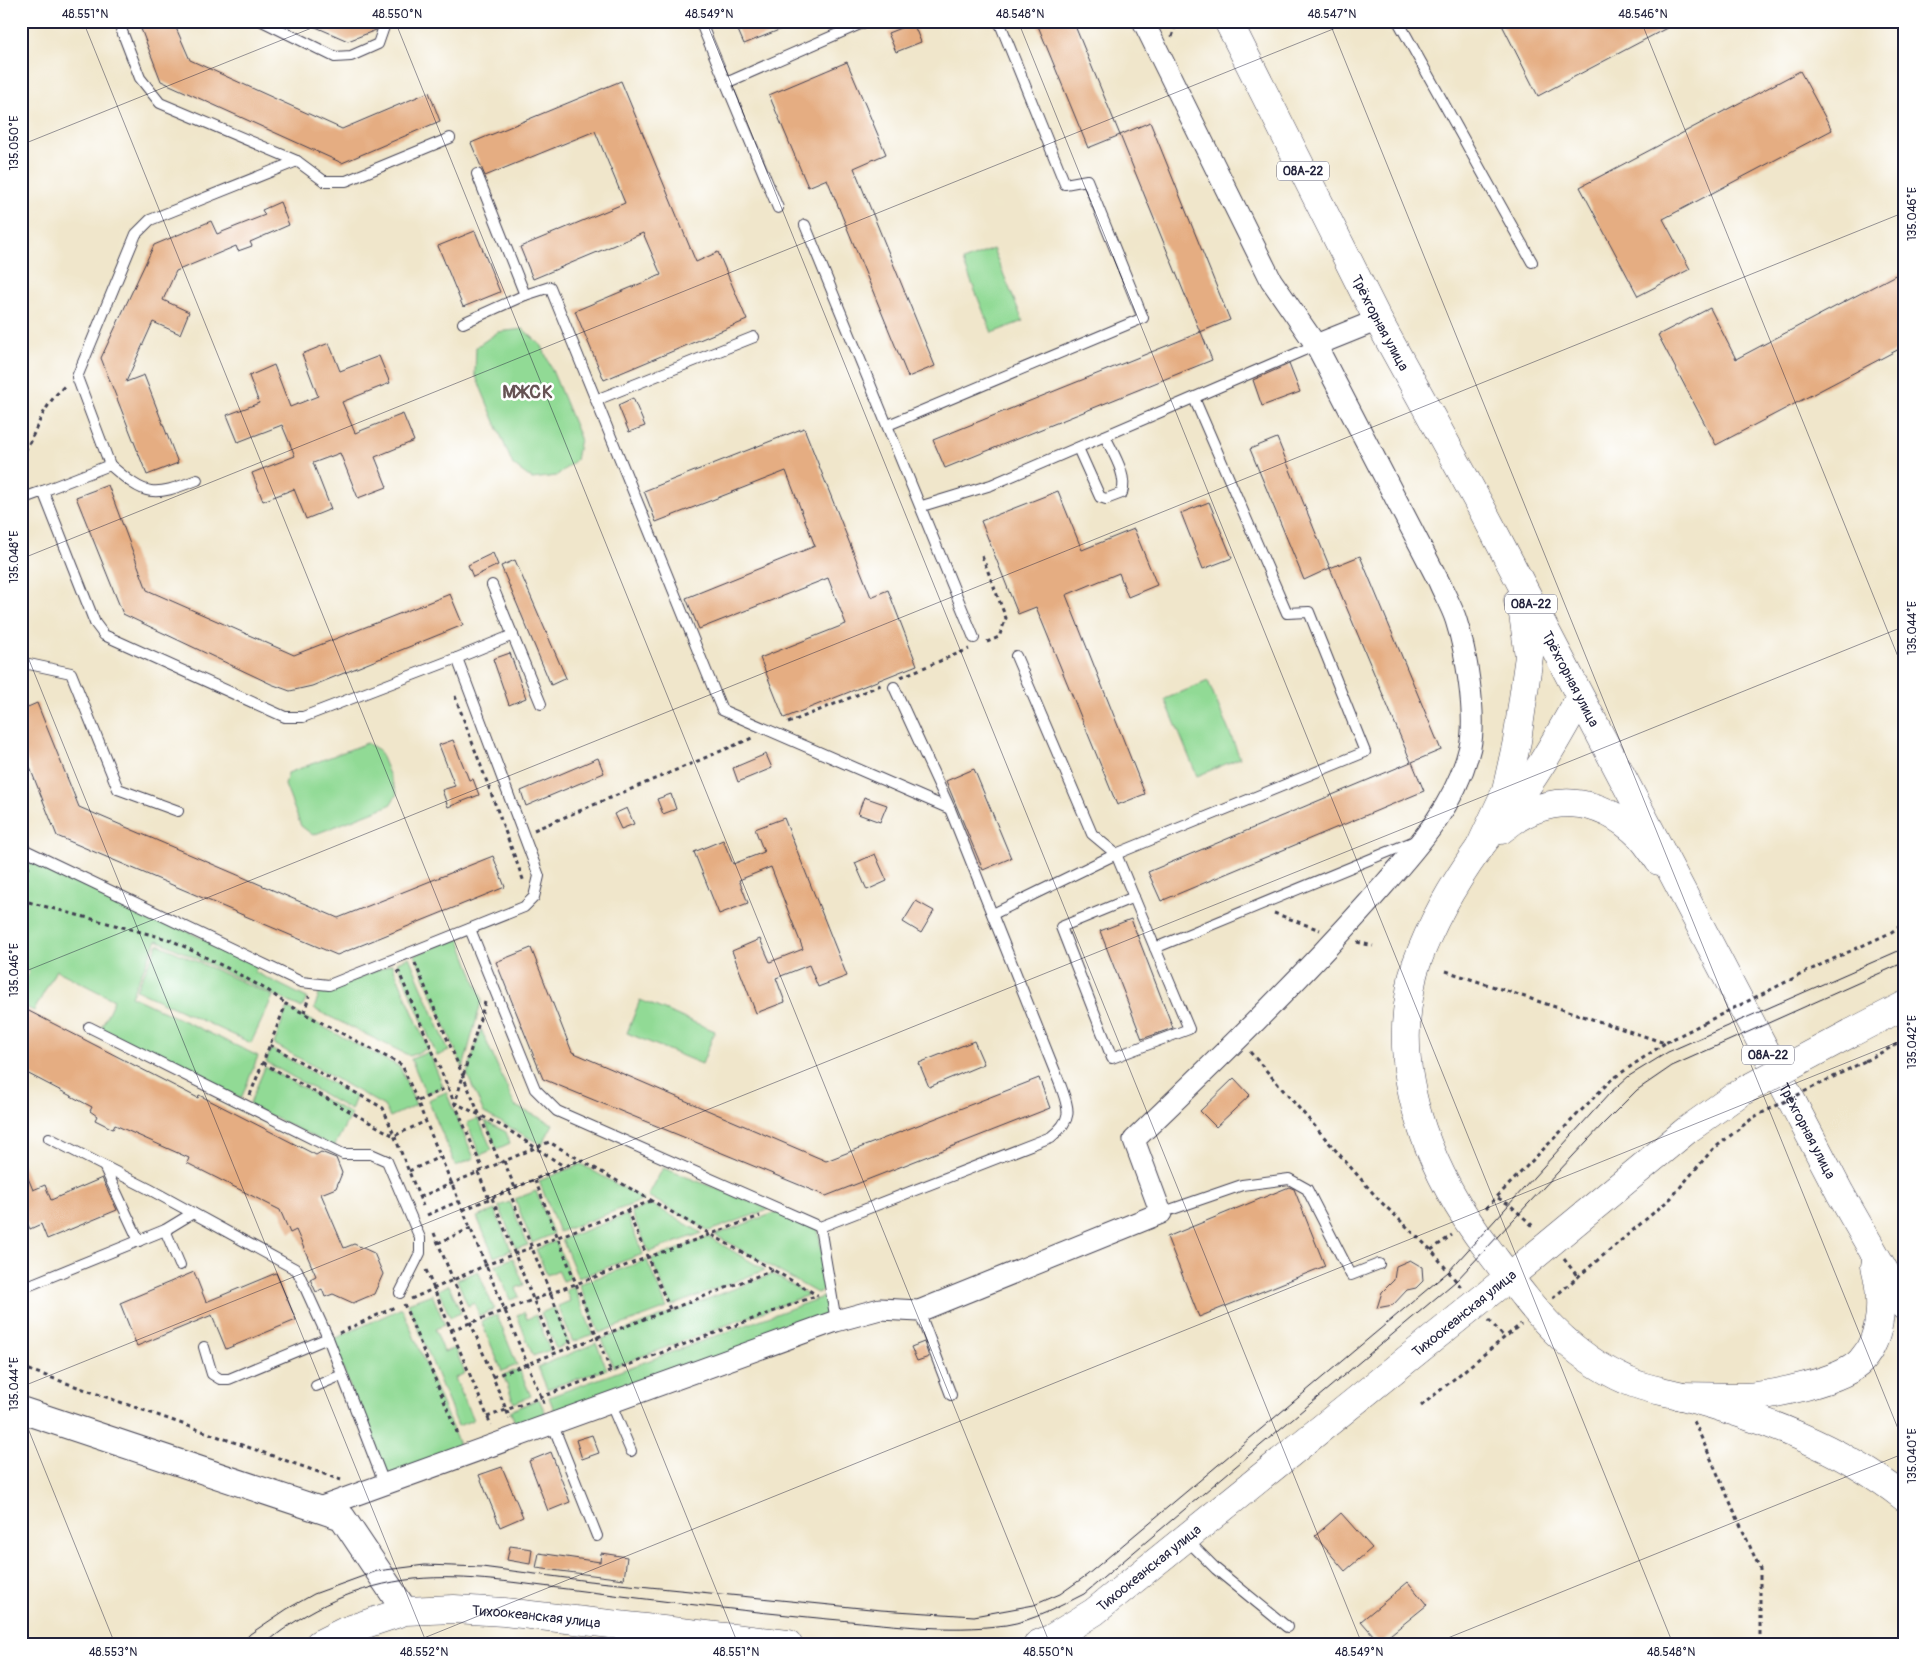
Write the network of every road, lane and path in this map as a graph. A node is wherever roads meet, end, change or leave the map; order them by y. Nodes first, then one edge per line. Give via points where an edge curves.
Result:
1 (25, 21) edge
2 (118, 21) edge
3 (262, 21) edge
4 (386, 21) edge
5 (700, 21) edge
6 (867, 21) edge
7 (999, 21) edge
8 (1143, 21) edge
9 (1228, 21) edge
10 (1398, 21) edge
11 (21, 57) edge
12 (726, 83) junction
13 (450, 138) dead end
14 (297, 162) junction
15 (477, 174) dead end
16 (778, 208) dead end
17 (805, 225) dead end
18 (1532, 262) dead end
19 (525, 295) junction
20 (1378, 320) junction
21 (464, 323) dead end
22 (754, 337) dead end
23 (1316, 344) junction
24 (77, 377) junction
25 (1194, 398) junction
26 (596, 400) junction
27 (888, 425) junction
28 (1105, 436) junction
29 (1078, 448) junction
30 (21, 458) edge
31 (110, 465) junction
32 (197, 480) dead end
33 (43, 490) junction
34 (21, 498) edge
35 (922, 506) junction
36 (1482, 511) junction
37 (982, 556) dead end
38 (492, 586) dead end
39 (513, 635) junction
40 (975, 643) junction
41 (1016, 656) dead end
42 (457, 658) junction
43 (21, 667) edge
44 (894, 682) junction
45 (454, 694) dead end
46 (1580, 698) junction
47 (540, 704) dead end
48 (769, 731) junction
49 (950, 809) junction
50 (178, 811) dead end
51 (526, 833) dead end
52 (1427, 836) junction
53 (21, 848) edge
54 (1479, 849) junction
55 (1116, 854) junction
56 (524, 884) dead end
57 (1134, 897) junction
58 (21, 900) edge
59 (1256, 906) junction
60 (993, 914) junction
61 (1697, 917) junction
62 (1905, 923) edge
63 (470, 929) junction
64 (1338, 936) junction
65 (1373, 946) dead end
66 (1155, 948) junction
67 (411, 953) junction
68 (394, 960) junction
69 (1446, 971) dead end
70 (486, 999) dead end
71 (286, 1004) junction
72 (1905, 1005) edge
73 (89, 1027) dead end
74 (1238, 1039) junction
75 (1905, 1040) edge
76 (1665, 1043) junction
77 (263, 1063) junction
78 (463, 1077) junction
79 (448, 1088) junction
80 (418, 1101) junction
81 (455, 1103) junction
82 (246, 1105) junction
83 (479, 1113) junction
84 (426, 1121) junction
85 (49, 1138) dead end
86 (535, 1148) junction
87 (440, 1157) junction
88 (580, 1160) junction
89 (502, 1162) junction
90 (565, 1167) junction
91 (105, 1168) junction
92 (483, 1170) junction
93 (409, 1171) dead end
94 (478, 1172) junction
95 (535, 1180) junction
96 (452, 1183) junction
97 (515, 1188) junction
98 (509, 1191) junction
99 (1840, 1193) junction
100 (420, 1197) dead end
101 (490, 1199) junction
102 (459, 1201) junction
103 (651, 1201) junction
104 (463, 1210) junction
105 (628, 1210) junction
106 (777, 1210) junction
107 (194, 1213) junction
108 (1161, 1214) junction
109 (426, 1215) dead end
110 (1470, 1223) junction
111 (820, 1227) junction
112 (471, 1228) junction
113 (166, 1230) junction
114 (710, 1234) junction
115 (558, 1237) junction
116 (139, 1241) junction
117 (438, 1243) dead end
118 (532, 1247) junction
119 (1431, 1250) junction
120 (420, 1253) junction
121 (515, 1254) junction
122 (648, 1257) junction
123 (180, 1264) dead end
124 (1379, 1264) dead end
125 (486, 1265) junction
126 (773, 1270) junction
127 (1509, 1277) junction
128 (21, 1281) edge
129 (576, 1283) junction
130 (550, 1292) junction
131 (400, 1293) joint
132 (533, 1299) junction
133 (1475, 1304) junction
134 (1905, 1307) edge
135 (504, 1309) junction
136 (670, 1309) junction
137 (919, 1311) junction
138 (1536, 1312) junction
139 (836, 1321) junction
140 (452, 1330) junction
141 (598, 1337) junction
142 (1504, 1337) junction
143 (328, 1338) junction
144 (204, 1347) dead end
145 (572, 1347) junction
146 (555, 1353) junction
147 (528, 1364) junction
148 (21, 1367) edge
149 (611, 1372) junction
150 (342, 1375) junction
151 (493, 1377) dead end
152 (316, 1386) dead end
153 (952, 1395) dead end
154 (541, 1396) junction
155 (1682, 1396) junction
156 (610, 1402) junction
157 (1421, 1406) dead end
158 (21, 1410) edge
159 (488, 1416) junction
160 (552, 1423) junction
161 (498, 1442) junction
162 (631, 1451) dead end
163 (466, 1454) junction
164 (376, 1486) junction
165 (1905, 1498) edge
166 (316, 1508) junction
167 (598, 1536) dead end
168 (1185, 1538) junction
169 (405, 1611) junction
170 (1287, 1627) dead end
171 (1049, 1642) edge
172 (319, 1644) edge
173 (788, 1644) edge
174 (1760, 1644) edge

1 - 11 path
2 - 14 lane via 140,78 160,103
3 - 4 lane via 335,56 351,56 378,44
5 - 12 lane
6 - 12 lane
7 - 27 lane via 1065,184 1087,180 1143,318
8 - 23 street via 1271,280
9 - 20 main road, Трёхгорная улица / 08А-22
10 - 18 lane
12 - 16 lane
13 - 14 lane via 346,181 324,181
14 - 24 lane via 150,220 136,234
15 - 19 lane
17 - 27 lane
19 - 21 lane
19 - 26 lane via 550,287
20 - 23 street
20 - 36 main road, Трёхгорная улица / 08А-22
22 - 26 lane
23 - 25 lane
23 - 52 street via 1456,620 1473,702 1470,746 1456,788
24 - 30 path via 51,400
24 - 31 lane
25 - 28 lane
25 - 55 lane via 1287,613 1309,612 1365,752
26 - 48 lane via 722,710
27 - 35 lane
28 - 29 lane
28 - 29 lane via 1123,476 1122,493 1106,499 1100,497
29 - 35 lane via 991,484
31 - 32 lane via 130,482 148,491 166,491
31 - 33 lane
33 - 34 lane
33 - 42 lane via 95,623 104,635 285,717 302,717
35 - 40 lane
36 - 46 main road, Трёхгорная улица / 08А-22
36 - 54 main road via 1523,614 1529,656 1506,791
37 - 40 path via 1006,618 999,637
38 - 39 lane
39 - 42 lane
39 - 47 lane
40 - 44 path
41 - 55 lane via 1092,834
42 - 63 lane via 538,876 534,897 524,907
43 - 50 lane via 29,664 71,673 118,789
44 - 48 path
44 - 49 lane
45 - 56 path
46 - 54 main road via 1532,779
46 - 61 main road, Трёхгорная улица / 08А-22
48 - 49 lane
48 - 51 path
49 - 60 lane
52 - 59 lane
52 - 64 street
53 - 68 lane via 301,982 329,986
54 - 61 main road via 1514,819 1538,807 1565,802 1593,806 1618,818 1641,837
54 - 110 main road via 1436,917 1414,968 1405,1023 1408,1077 1417,1116 1438,1165
55 - 57 lane
55 - 60 lane
57 - 66 lane
57 - 66 lane via 1061,927 1112,1058 1189,1029
58 - 71 path via 171,940 239,974
59 - 64 path
59 - 66 lane
60 - 111 lane via 1066,1100 1069,1115 1063,1128 1051,1137
61 - 99 main road, Трёхгорная улица / 08А-22
62 - 76 path, bridge
63 - 67 lane
63 - 106 lane via 535,1089 557,1111
64 - 65 path
64 - 74 street
67 - 68 lane
67 - 78 path
68 - 79 path
69 - 76 path
70 - 78 path
71 - 77 path
71 - 80 path via 402,1065
72 - 127 main road, Тихоокеанская улица, bridge via 1741,1092 1687,1130
73 - 82 lane
74 - 108 street via 1134,1140
74 - 119 path via 1380,1201
75 - 138 path, bridge via 1754,1117 1712,1150 1671,1198
76 - 110 path via 1612,1080
77 - 82 path
77 - 84 path via 394,1136
78 - 81 path
78 - 83 path
79 - 80 path
79 - 81 path
80 - 84 path
81 - 83 path
81 - 92 path
82 - 120 lane via 344,1154 371,1154 388,1161 420,1238
83 - 86 path
83 - 89 path
84 - 87 path
85 - 91 lane
86 - 88 path via 549,1142
86 - 89 path
86 - 90 path
87 - 93 path
87 - 96 path
88 - 90 path
88 - 103 path
89 - 92 path
89 - 97 path
90 - 95 path
91 - 107 lane
91 - 116 lane
92 - 94 path
94 - 96 path
94 - 101 path
95 - 97 path
95 - 115 path
96 - 100 path
96 - 102 path
97 - 98 path
98 - 101 path
98 - 118 path
99 - 134 main road, Трёхгорная улица / 08А-22
99 - 155 main road via 1868,1250 1879,1284 1876,1334 1870,1350 1860,1362 1839,1374 1805,1386 1744,1397
101 - 104 path
101 - 121 path
102 - 104 path
102 - 109 path
103 - 105 path
103 - 114 path
104 - 112 path
105 - 115 path
105 - 122 path
106 - 111 lane
106 - 114 path
107 - 113 lane
107 - 143 lane via 297,1270
108 - 124 lane via 1242,1184 1289,1179 1307,1189 1350,1275
108 - 137 street
110 - 119 path
110 - 127 main road
111 - 139 lane
112 - 117 path
112 - 125 path
113 - 116 lane
113 - 123 lane
114 - 122 path
114 - 126 path
115 - 118 path
115 - 129 path
116 - 128 lane via 30,1285
118 - 121 path
118 - 130 path
119 - 133 path
120 - 131 lane
120 - 140 path
121 - 125 path
121 - 132 path
122 - 129 path
122 - 136 path
125 - 135 path
126 - 136 path
126 - 149 path via 817,1295
127 - 133 main road, Тихоокеанская улица
127 - 138 main road
129 - 130 path
129 - 141 path
130 - 132 path
130 - 145 path
131 - 163 path
132 - 135 path
132 - 146 path
133 - 142 path
133 - 168 main road, Тихоокеанская улица
135 - 140 path
135 - 147 path
136 - 141 path
137 - 139 street via 880,1309
137 - 153 lane
138 - 142 path
138 - 155 main road via 1572,1348 1611,1373 1653,1390
139 - 156 street
140 - 159 path
141 - 145 path
141 - 149 path
142 - 157 path
143 - 144 lane via 229,1379 220,1379 212,1374
143 - 150 lane
145 - 146 path
146 - 147 path
147 - 151 path
147 - 154 path
148 - 164 path
149 - 154 path
150 - 152 lane
150 - 164 lane
154 - 159 path
154 - 160 path
155 - 165 main road via 1808,1440 1861,1466
155 - 174 path via 1760,1569
156 - 160 street
156 - 162 lane
158 - 166 street
159 - 161 path
160 - 161 street
160 - 167 lane
161 - 163 street
163 - 164 street
164 - 166 street
166 - 169 street via 342,1517
168 - 170 lane via 1216,1569
168 - 171 main road, Тихоокеанская улица via 1094,1612
169 - 172 main road, Тихоокеанская улица via 345,1631
169 - 173 main road, Тихоокеанская улица via 504,1612

